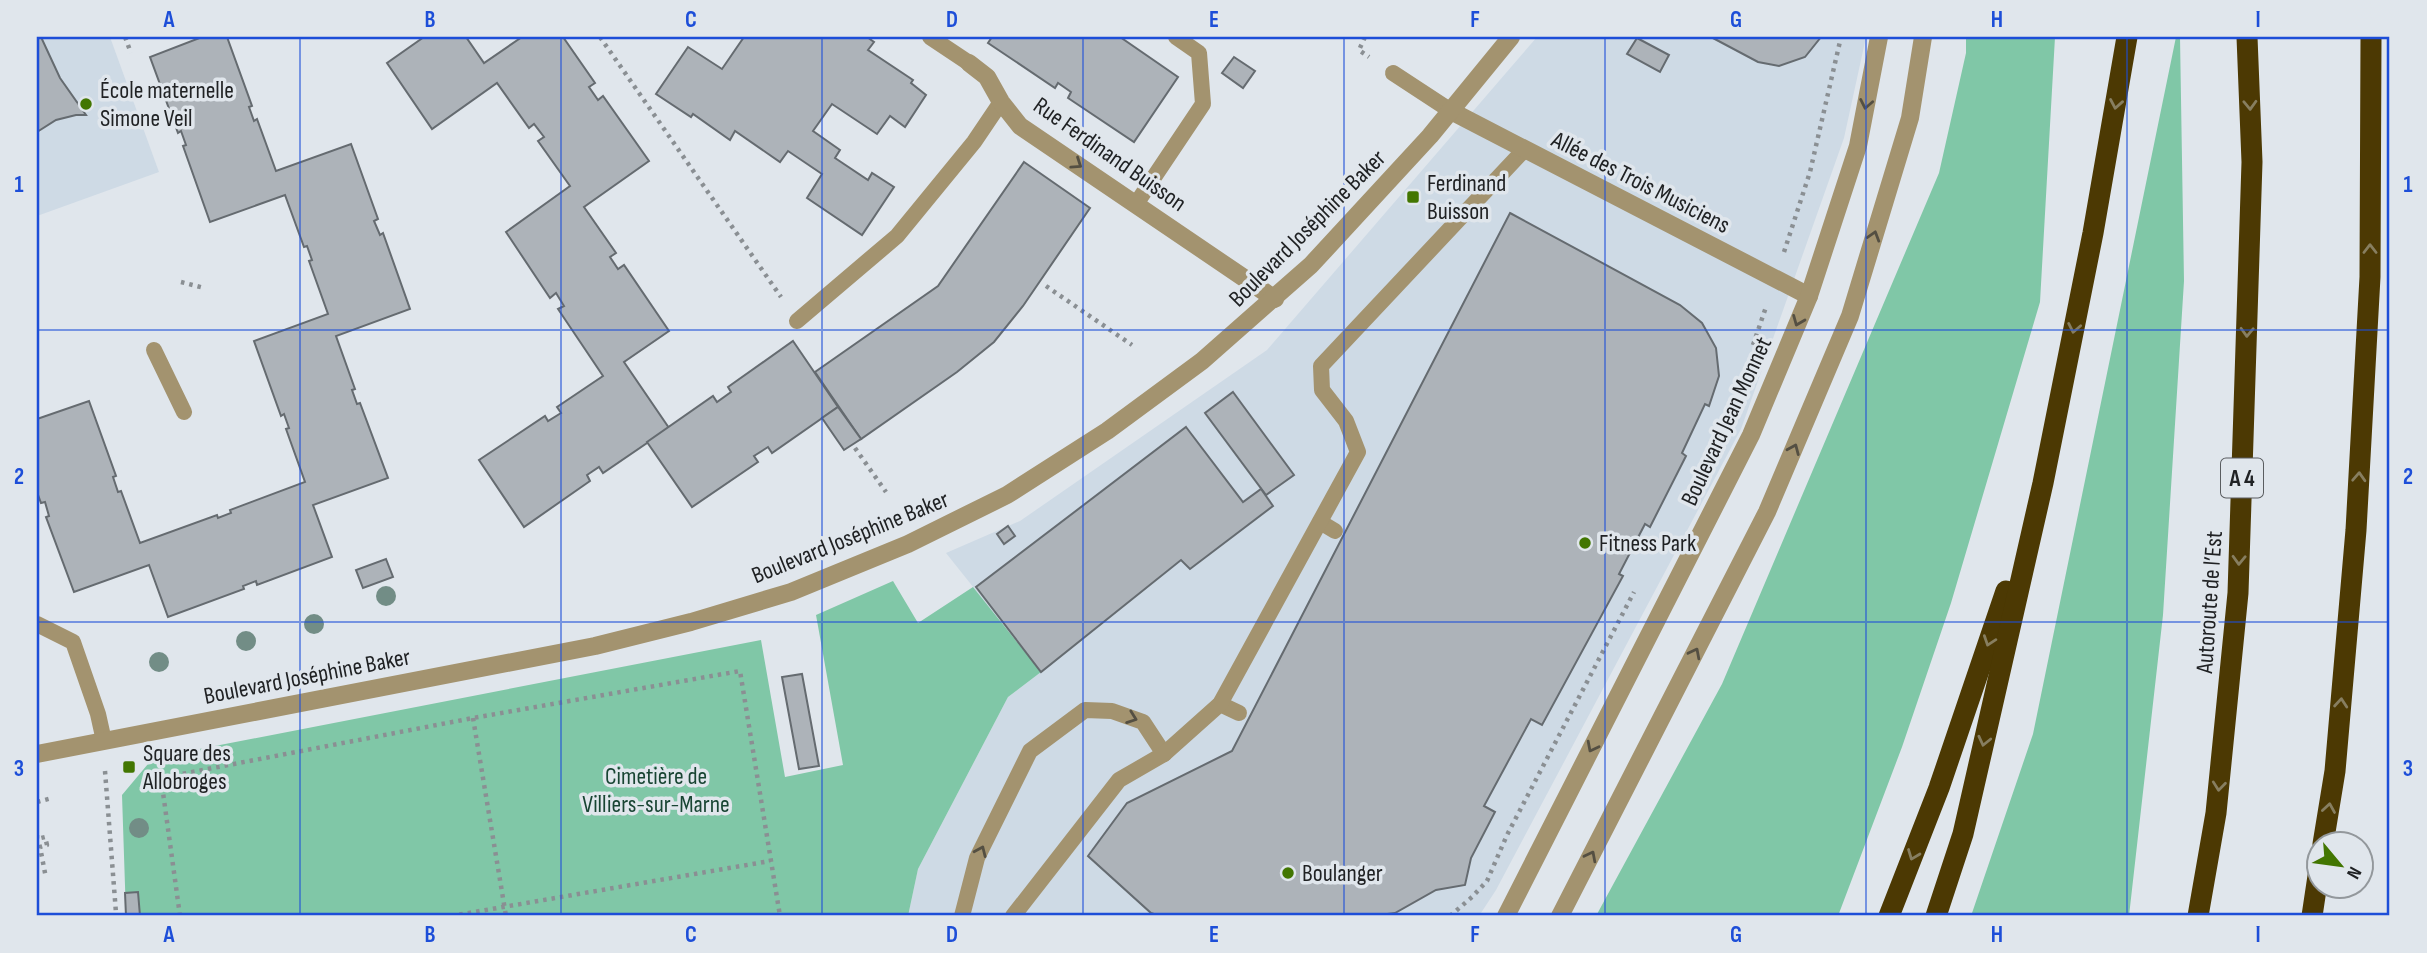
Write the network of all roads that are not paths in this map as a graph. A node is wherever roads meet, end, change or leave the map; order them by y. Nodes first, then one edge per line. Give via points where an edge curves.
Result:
1 (930, 37) edge
2 (1176, 37) edge
3 (1511, 37) edge
4 (1879, 37) edge
5 (1923, 37) edge
6 (2127, 37) edge
7 (2247, 37) edge
8 (2371, 37) edge
9 (969, 63) joint
10 (1393, 73) dead end
11 (1001, 102) junction
12 (1451, 111) junction
13 (1525, 149) junction
14 (1136, 204) junction
15 (1809, 296) junction
16 (1275, 299) junction
17 (797, 321) road end
18 (154, 350) dead end
19 (184, 412) dead end
20 (2043, 483) junction
21 (1320, 522) junction
22 (1335, 531) dead end
23 (37, 624) edge
24 (1220, 704) junction
25 (1239, 713) dead end
26 (104, 741) junction
27 (37, 754) edge
28 (1164, 754) junction
29 (2325, 830) edge
30 (962, 916) edge
31 (1013, 916) edge
32 (1506, 916) edge
33 (1560, 916) edge
34 (1889, 916) edge
35 (1937, 916) edge
36 (2198, 916) edge

1 - 9 lane, Rue Ferdinand Buisson
2 - 14 lane via 1199,53 1203,104
3 - 12 street, Boulevard Joséphine Baker
4 -> 15 street, Boulevard Jean Monnet via 1858,146
33 -> 5 street via 1767,512 1850,316 1910,118
6 -> 20 highway
7 -> 36 highway, Autoroute de l’Est / A 4 via 2252,162 2238,593 2216,813
29 -> 8 highway via 2335,771 2358,503 2370,277
9 - 11 street, Rue Ferdinand Buisson via 987,77
10 - 12 lane
11 -> 14 street, Rue Ferdinand Buisson via 1020,125
11 - 17 lane via 897,236
12 - 13 street, Allée des Trois Musiciens
12 - 16 street, Boulevard Joséphine Baker via 1383,189
13 - 15 street, Allée des Trois Musiciens
13 - 21 lane via 1321,366 1322,390 1346,421 1357,452
14 - 16 street, Rue Ferdinand Buisson
15 -> 32 street, Boulevard Jean Monnet via 1751,435
16 - 26 street, Boulevard Joséphine Baker via 1117,424 1007,495 908,544 791,592 595,646
18 - 19 lane
20 -> 34 highway via 1939,788
20 -> 35 highway via 1963,834
21 - 22 lane
21 - 24 lane
23 - 26 lane via 73,642
24 - 25 lane
24 - 28 lane
26 - 27 street, Boulevard Joséphine Baker
30 -> 28 lane via 978,858 1031,751 1084,710 1112,711 1143,722
28 - 31 lane via 1119,780

